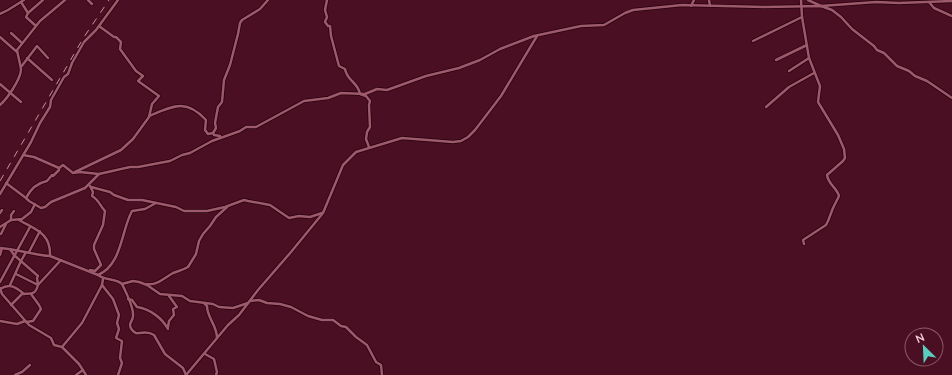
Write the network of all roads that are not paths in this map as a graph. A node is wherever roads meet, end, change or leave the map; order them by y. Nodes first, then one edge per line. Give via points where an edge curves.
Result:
1 (43, 0) edge
2 (65, 0) edge
3 (88, 0) edge
4 (118, 0) edge
5 (268, 0) edge
6 (327, 0) edge
7 (694, 0) edge
8 (709, 0) edge
9 (801, 0) edge
10 (808, 0) edge
11 (913, 0) edge
12 (22, 1) edge
13 (952, 1) edge
14 (928, 2) junction
15 (909, 3) junction
16 (92, 4) dead end
17 (691, 6) junction
18 (710, 6) junction
19 (821, 6) junction
20 (801, 7) junction
21 (28, 13) junction
22 (0, 14) edge
23 (952, 16) edge
24 (802, 17) junction
25 (36, 26) junction
26 (99, 26) junction
27 (11, 33) dead end
28 (537, 36) junction
29 (0, 37) edge
30 (753, 41) dead end
31 (22, 43) junction
32 (807, 45) junction
33 (17, 52) junction
34 (27, 58) junction
35 (48, 58) dead end
36 (809, 58) junction
37 (776, 60) dead end
38 (20, 67) junction
39 (789, 71) dead end
40 (814, 73) junction
41 (52, 80) dead end
42 (0, 84) edge
43 (10, 93) junction
44 (360, 94) junction
45 (952, 98) edge
46 (21, 102) dead end
47 (0, 105) edge
48 (766, 107) dead end
49 (149, 116) junction
50 (213, 134) junction
51 (222, 136) junction
52 (209, 142) junction
53 (369, 147) junction
54 (23, 155) junction
55 (59, 168) junction
56 (73, 173) junction
57 (99, 174) junction
58 (6, 183) junction
59 (90, 186) junction
60 (0, 194) edge
61 (26, 198) junction
62 (156, 203) junction
63 (35, 204) junction
64 (228, 206) junction
65 (2, 210) dead end
66 (14, 211) dead end
67 (323, 213) junction
68 (0, 214) edge
69 (11, 220) junction
70 (19, 220) junction
71 (6, 224) junction
72 (0, 226) edge
73 (30, 227) junction
74 (40, 231) junction
75 (1, 234) edge
76 (804, 244) dead end
77 (1, 248) edge
78 (10, 249) junction
79 (17, 250) junction
80 (28, 252) junction
81 (0, 255) edge
82 (14, 255) junction
83 (50, 256) junction
84 (61, 260) junction
85 (21, 261) junction
86 (88, 271) junction
87 (16, 274) junction
88 (98, 275) junction
89 (103, 279) junction
90 (0, 282) edge
91 (139, 282) junction
92 (122, 284) junction
93 (10, 285) junction
94 (38, 285) junction
95 (102, 285) junction
96 (0, 289) edge
97 (25, 294) junction
98 (31, 294) junction
99 (169, 296) junction
100 (128, 299) junction
101 (249, 302) junction
102 (204, 303) junction
103 (11, 305) junction
104 (0, 321) edge
105 (26, 322) junction
106 (217, 338) junction
107 (62, 347) junction
108 (205, 354) junction
109 (30, 364) dead end
110 (83, 370) junction
111 (15, 375) edge
112 (76, 375) edge
113 (86, 375) edge
114 (118, 375) edge
115 (186, 375) edge
116 (216, 375) edge
117 (382, 375) edge

1 - 21 street
2 - 25 street
3 - 16 street
4 - 26 street
5 - 50 street via 260,9 240,22
6 - 44 street via 325,22 330,26 337,59
7 - 17 street
8 - 18 street
9 - 20 street
10 - 19 street
11 - 15 street
12 - 21 street
12 - 22 street
13 - 14 street
14 - 15 street
14 - 23 street via 933,8
15 - 19 street via 876,2
17 - 18 street
17 - 28 street via 633,10 604,25 581,26
18 - 20 street
19 - 20 street
19 - 45 street via 841,17 897,66 927,81
20 - 24 street
21 - 25 street via 26,17
24 - 30 street
24 - 32 street
25 - 31 street
26 - 49 street via 121,42 120,49 136,71 143,76 138,81 159,96 152,104
26 - 54 street via 84,42
27 - 31 street
28 - 44 street via 450,71 426,76 387,90 377,89
28 - 53 street via 501,96 468,137 453,142 402,138
29 - 33 street
31 - 33 street
32 - 36 street
32 - 37 street
33 - 38 street
34 - 35 street via 37,46
34 - 38 street
34 - 41 street
36 - 39 street
36 - 40 street
38 - 43 street via 20,74
40 - 48 street via 789,87
40 - 76 street via 820,86 818,102 838,135 845,158 827,175 828,181 840,196 826,225 803,240
42 - 43 street
43 - 46 street
43 - 47 street
44 - 51 street via 341,93 304,102 256,127 246,127
44 - 53 street via 370,101 370,127 366,139
49 - 50 street via 174,106 185,106 200,113 206,120 205,130 208,134
49 - 56 street via 133,139 121,150
50 - 51 street
50 - 52 street
51 - 52 street
52 - 57 street via 170,161
53 - 67 street via 356,152 343,165
54 - 55 street
54 - 58 street
55 - 56 street via 64,165
55 - 61 street via 47,181 40,182 30,190
56 - 57 street
57 - 59 street
58 - 60 street
58 - 61 street
59 - 62 street via 128,200 140,199
59 - 63 street via 45,207 41,208
59 - 86 street via 92,196 98,199 105,211 103,225 94,245 100,266
61 - 63 street
62 - 64 street via 186,211 207,211
62 - 88 street via 132,211 112,264
63 - 70 street via 31,212
64 - 67 street via 244,200 267,204 289,218 310,218
64 - 91 street via 203,234 188,267 150,285
65 - 68 street
66 - 69 street
67 - 101 street
69 - 70 street
69 - 71 street
70 - 73 street
71 - 72 street
71 - 75 street
73 - 74 street
73 - 79 street
74 - 80 street
74 - 83 street via 51,248
77 - 78 street
77 - 81 street
78 - 79 street
78 - 82 street
79 - 80 street
79 - 82 street
80 - 83 street
80 - 85 street
82 - 85 street
82 - 90 street
83 - 84 street
84 - 86 street
84 - 94 street
85 - 87 street
85 - 94 street via 37,274
86 - 88 street
87 - 93 street
87 - 94 street
88 - 89 street
89 - 92 street via 119,281
89 - 95 street
91 - 92 street
91 - 99 street
92 - 100 street
93 - 96 street
93 - 97 street
94 - 98 street
95 - 107 street via 82,323
95 - 114 street via 113,299 119,315 116,338 122,341 122,363
96 - 103 street
97 - 98 street
97 - 103 street
98 - 105 street via 41,309 34,321
99 - 100 street via 177,307 173,309 174,315 169,320 168,329 160,318
99 - 102 street via 182,296 190,301
100 - 115 street via 133,315 130,328 137,333 154,335 165,354 182,368
101 - 102 street via 233,308
101 - 106 street
101 - 117 street via 259,300 291,306 308,316 333,320 367,345 381,366
102 - 106 street via 216,328
103 - 105 street
104 - 105 street via 17,324
105 - 107 street via 51,338 54,345
106 - 108 street
107 - 110 street
108 - 115 street
108 - 116 street via 214,359
109 - 111 street
110 - 112 street
110 - 113 street

